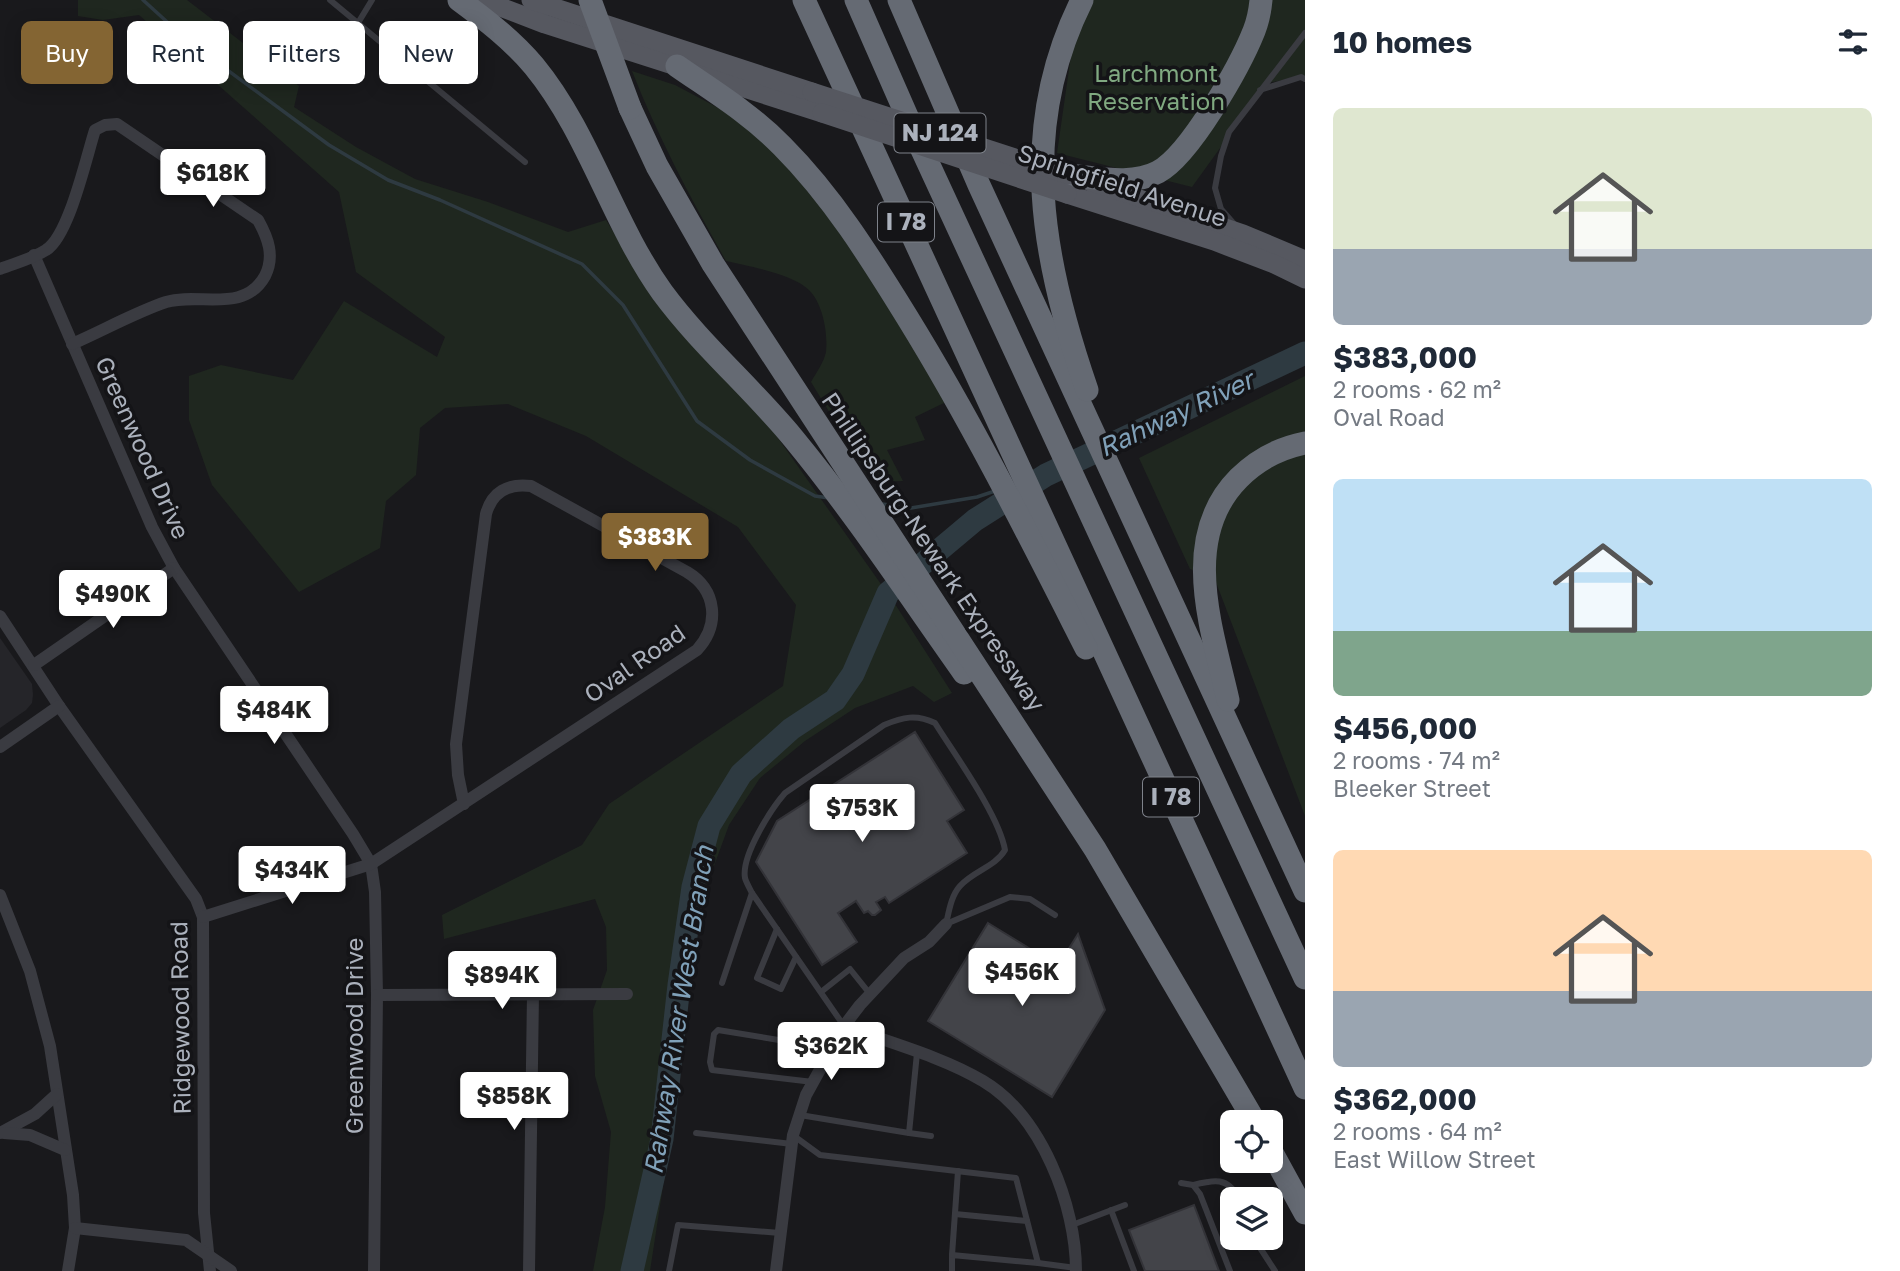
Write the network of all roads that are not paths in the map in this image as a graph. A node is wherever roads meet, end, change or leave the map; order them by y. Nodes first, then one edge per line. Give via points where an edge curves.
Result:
1 (330, 0) edge
2 (372, 0) edge
3 (459, 0) edge
4 (482, 0) edge
5 (531, 0) edge
6 (590, 0) edge
7 (804, 0) edge
8 (856, 0) edge
9 (899, 0) edge
10 (1082, 0) edge
11 (1261, 0) edge
12 (356, 21) edge
13 (359, 21) edge
14 (365, 29) edge
15 (1305, 33) edge
16 (677, 66) junction
17 (1305, 79) edge
18 (1260, 90) junction
19 (525, 162) dead end
20 (1067, 184) junction
21 (1243, 234) junction
22 (34, 256) junction
23 (1305, 260) edge
24 (0, 269) edge
25 (1305, 279) edge
26 (72, 344) junction
27 (1087, 410) junction
28 (1305, 443) edge
29 (998, 450) junction
30 (174, 568) junction
31 (914, 587) junction
32 (0, 616) edge
33 (34, 665) junction
34 (59, 706) junction
35 (1238, 744) junction
36 (0, 747) edge
37 (464, 804) junction
38 (371, 864) junction
39 (1305, 891) edge
40 (752, 893) junction
41 (0, 895) edge
42 (1055, 915) dead end
43 (203, 917) junction
44 (946, 924) junction
45 (778, 929) junction
46 (796, 957) junction
47 (1305, 978) edge
48 (722, 983) dead end
49 (821, 992) junction
50 (533, 994) junction
51 (627, 994) dead end
52 (870, 994) junction
53 (377, 995) junction
54 (844, 1026) junction
55 (917, 1053) junction
56 (826, 1056) junction
57 (813, 1082) junction
58 (1305, 1088) edge
59 (57, 1094) junction
60 (1248, 1110) edge
61 (800, 1115) junction
62 (696, 1133) dead end
63 (909, 1133) junction
64 (931, 1136) dead end
65 (792, 1139) junction
66 (65, 1150) junction
67 (958, 1171) junction
68 (1283, 1173) edge
69 (1181, 1182) dead end
70 (1193, 1185) junction
71 (1232, 1187) edge
72 (1125, 1205) dead end
73 (1111, 1210) junction
74 (1305, 1213) edge
75 (955, 1214) junction
76 (1027, 1221) junction
77 (1072, 1225) junction
78 (75, 1228) junction
79 (780, 1233) junction
80 (1261, 1250) edge
81 (208, 1255) junction
82 (952, 1255) junction
83 (1038, 1263) junction
84 (1076, 1270) edge
85 (68, 1271) edge
86 (210, 1271) edge
87 (231, 1271) edge
88 (374, 1271) edge
89 (529, 1271) edge
90 (669, 1271) edge
91 (776, 1271) edge
92 (952, 1271) edge
93 (1134, 1271) edge
94 (1230, 1271) edge
95 (1275, 1271) edge

1 - 12 lane
2 - 13 lane
3 - 31 highway via 511,41 535,67 660,289 689,327 785,429
4 - 16 main road, Springfield Avenue / NJ 124
5 - 20 main road, Springfield Avenue / NJ 124, bridge via 812,92
6 - 31 highway, Phillipsburg-Newark Expressway, bridge via 657,166 708,254 855,482
7 - 29 highway, I 78
8 - 47 highway, I 78
9 - 27 highway via 979,185
10 - 27 highway via 1052,81 1044,129 1042,194 1052,271 1089,394
11 - 20 highway via 1244,51 1175,159 1158,172 1137,179
14 - 19 lane
15 - 18 lane
16 - 20 main road, Springfield Avenue / NJ 124, bridge
16 - 29 highway via 755,121 821,191
17 - 18 lane
18 - 21 lane via 1229,132 1215,188 1221,209
20 - 21 main road, Springfield Avenue / NJ 124
20 - 25 main road, Springfield Avenue / NJ 124
21 - 23 main road, Springfield Avenue / NJ 124
22 - 24 street
22 - 26 street, Greenwood Drive
22 - 26 street via 59,238 95,130 117,124 258,220 270,242 267,272 248,294 167,302
26 - 30 street, Greenwood Drive
27 - 35 highway via 1096,441
28 - 35 highway via 1272,454 1247,470 1225,495 1208,534 1204,571 1208,609
29 - 58 highway, I 78 via 1130,736 1188,835
30 - 33 street
30 - 38 street, Greenwood Drive
31 - 60 highway via 984,702 1071,810
32 - 33 street, Ridgewood Road
33 - 34 street, Ridgewood Road
34 - 36 street
34 - 43 street, Ridgewood Road via 196,899
35 - 39 highway
37 - 37 street, Oval Road via 456,744 486,514 499,492 509,486 531,485 693,575 707,590 712,624 697,650
37 - 38 street, Oval Road
38 - 43 street, Oval Road
38 - 53 street, Greenwood Drive
40 - 44 lane via 745,878 747,859 772,807 785,793 884,725 920,717 935,723 992,816 1005,850 1000,859 960,886
40 - 45 lane
40 - 48 lane
41 - 59 street via 41,1010
42 - 44 lane via 1030,899 1010,897
43 - 81 street, Ridgewood Road
44 - 52 street
45 - 46 lane
45 - 46 lane via 757,978 781,989
46 - 49 lane
49 - 52 lane via 849,969
49 - 54 lane
50 - 51 street
50 - 53 street
50 - 89 street
52 - 54 street
53 - 88 street, Greenwood Drive
54 - 55 street
54 - 56 street
55 - 63 lane
55 - 77 street via 962,1070 1006,1099 1040,1144
56 - 57 street
56 - 57 lane via 797,1042 718,1030 714,1034 712,1070
57 - 61 street
59 - 66 street
59 - 66 street via 35,1114 0,1133 30,1135
61 - 63 lane
61 - 65 street
62 - 65 lane
63 - 64 lane
65 - 67 lane via 820,1155
65 - 79 street
66 - 78 street
67 - 75 lane
67 - 76 lane via 1016,1178
68 - 74 highway
69 - 70 lane
70 - 71 lane via 1208,1181
70 - 94 lane
72 - 73 lane
73 - 77 lane
73 - 93 lane
75 - 76 lane
75 - 82 lane
76 - 83 lane
77 - 84 street
78 - 81 street via 186,1240
78 - 85 street
79 - 90 lane via 678,1224
79 - 91 street
80 - 95 lane
81 - 86 street, Ridgewood Road
81 - 87 street
82 - 83 lane
82 - 92 lane
83 - 84 lane

